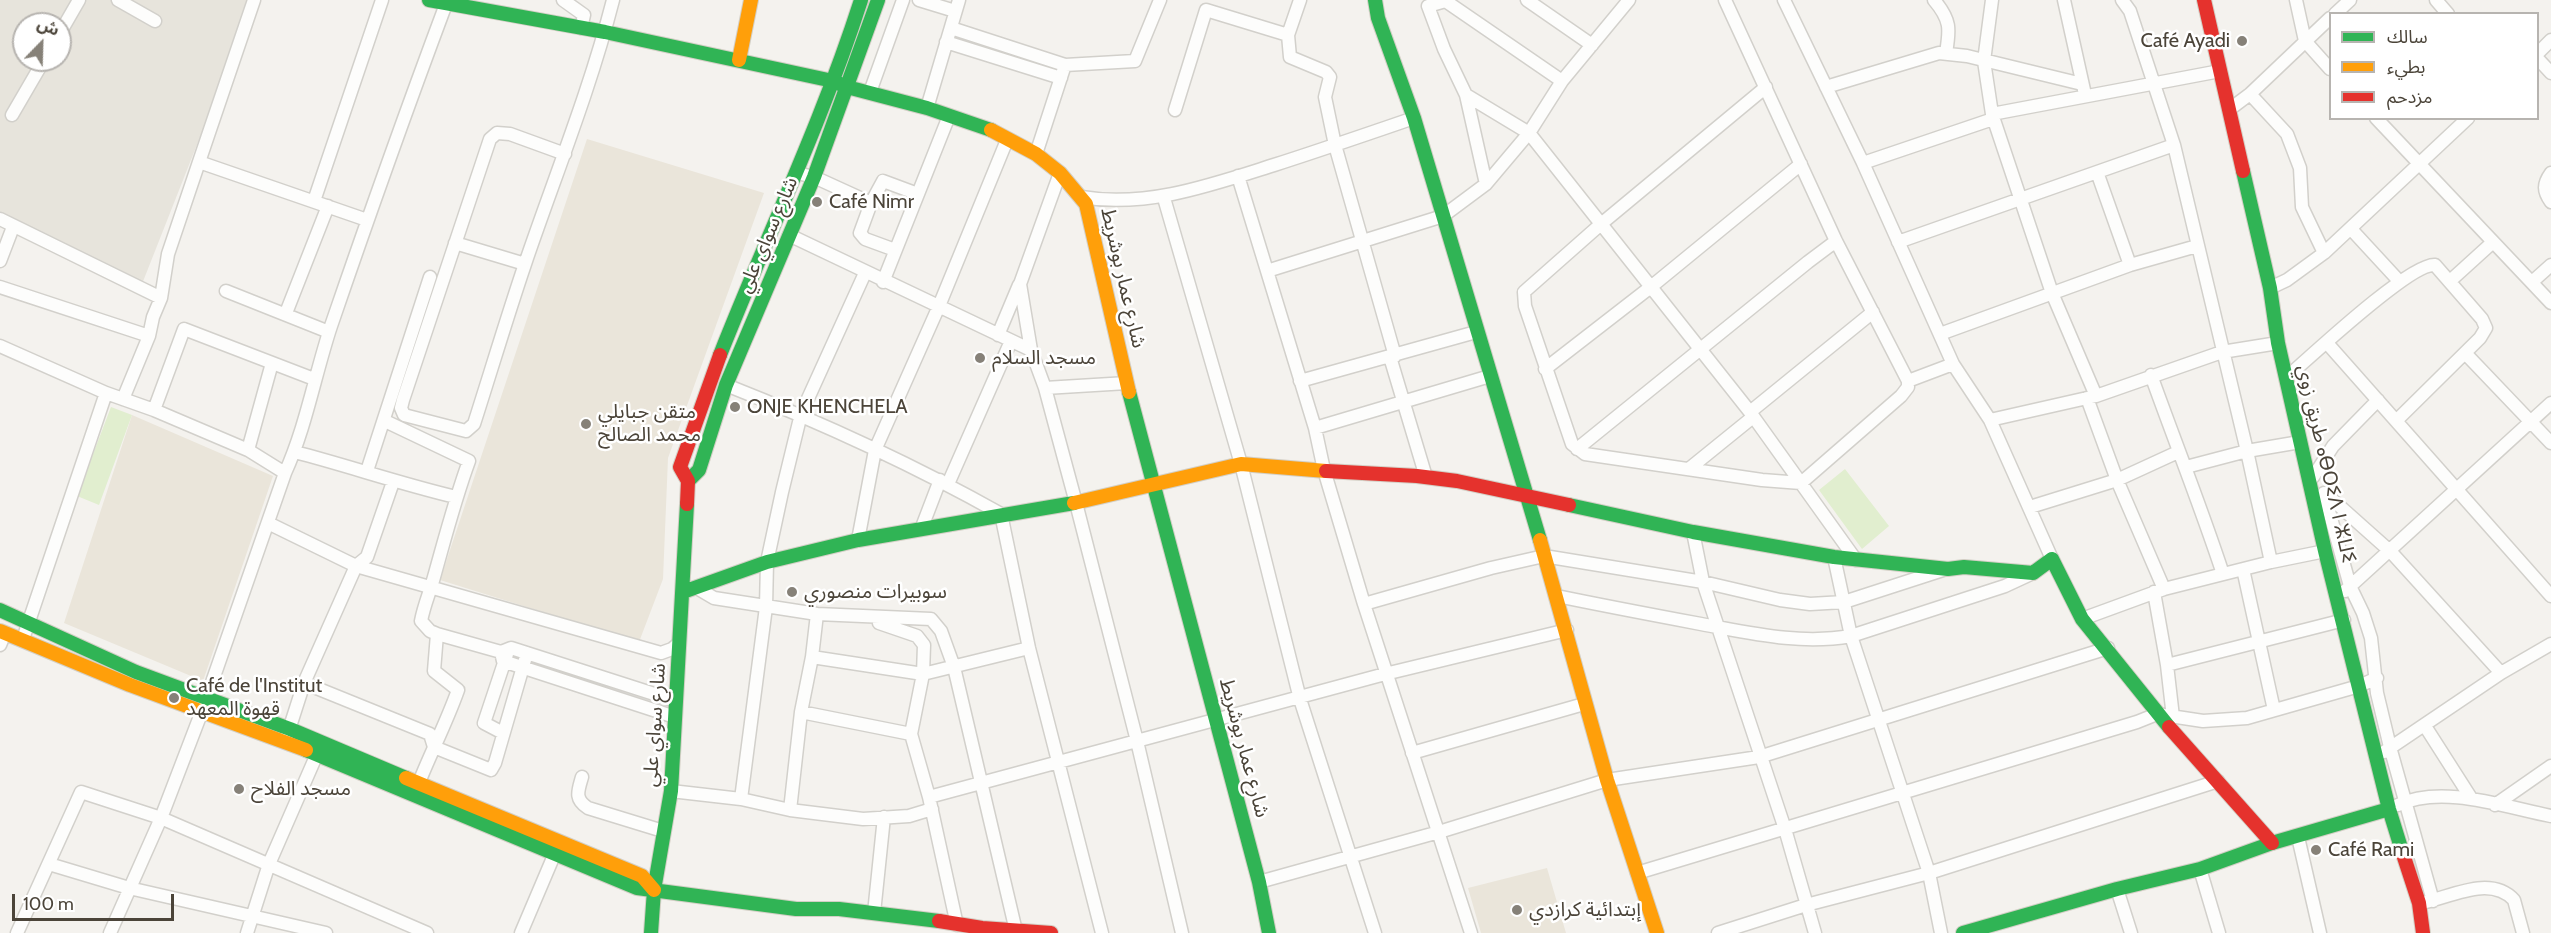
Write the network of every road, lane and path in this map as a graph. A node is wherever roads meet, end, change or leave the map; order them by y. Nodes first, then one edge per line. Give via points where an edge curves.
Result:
1 (118, 0) edge
2 (254, 0) edge
3 (382, 0) edge
4 (429, 0) edge
5 (563, 0) edge
6 (613, 0) edge
7 (751, 0) edge
8 (861, 0) edge
9 (878, 0) edge
10 (903, 0) edge
11 (919, 0) edge
12 (1161, 0) edge
13 (1300, 0) edge
14 (1375, 0) edge
15 (1527, 0) edge
16 (1629, 0) edge
17 (1725, 0) edge
18 (1784, 0) edge
19 (1935, 0) edge
20 (1992, 0) edge
21 (2064, 0) edge
22 (2122, 0) edge
23 (2204, 0) edge
24 (2296, 0) edge
25 (2350, 0) edge
26 (2436, 0) edge
27 (1448, 1) edge
28 (446, 4) junction
29 (957, 6) edge
30 (2337, 12) edge
31 (2446, 12) edge
32 (2329, 20) edge
33 (155, 21) dead end
34 (581, 28) junction
35 (951, 28) junction
36 (605, 32) junction
37 (1288, 35) junction
38 (2551, 40) edge
39 (2305, 41) junction
40 (946, 42) junction
41 (1592, 45) junction
42 (2539, 52) edge
43 (1946, 53) junction
44 (2539, 59) edge
45 (739, 60) junction
46 (1984, 61) junction
47 (1065, 65) junction
48 (2329, 67) edge
49 (2220, 70) junction
50 (37, 72) edge
51 (2551, 73) edge
52 (1061, 78) junction
53 (833, 81) junction
54 (1562, 81) junction
55 (2155, 84) junction
56 (847, 87) junction
57 (1766, 87) junction
58 (1826, 87) junction
59 (2084, 89) junction
60 (870, 92) junction
61 (2250, 94) junction
62 (1466, 95) junction
63 (927, 108) junction
64 (2230, 109) junction
65 (1175, 110) dead end
66 (12, 115) dead end
67 (949, 116) junction
68 (1992, 117) junction
69 (1414, 118) junction
70 (2378, 120) edge
71 (2466, 120) edge
72 (1529, 133) junction
73 (1007, 140) junction
74 (1335, 145) junction
75 (2174, 145) junction
76 (1036, 153) junction
77 (565, 154) junction
78 (199, 162) junction
79 (1863, 163) junction
80 (1801, 164) junction
81 (2419, 165) junction
82 (2097, 172) junction
83 (797, 173) junction
84 (1060, 173) junction
85 (2551, 173) edge
86 (1238, 176) junction
87 (814, 177) junction
88 (1486, 184) junction
89 (918, 194) junction
90 (1081, 197) junction
91 (1164, 198) junction
92 (2020, 198) junction
93 (314, 201) junction
94 (2551, 202) edge
95 (871, 203) junction
96 (328, 206) junction
97 (1443, 216) junction
98 (0, 219) edge
99 (367, 220) junction
100 (1601, 224) junction
101 (14, 227) junction
102 (2351, 229) junction
103 (789, 235) junction
104 (1836, 241) junction
105 (1363, 242) junction
106 (1898, 242) junction
107 (2493, 242) junction
108 (455, 243) junction
109 (2197, 246) junction
110 (895, 249) junction
111 (2324, 254) junction
112 (0, 261) edge
113 (525, 264) junction
114 (2551, 265) edge
115 (2130, 266) junction
116 (1267, 271) junction
117 (865, 273) junction
118 (430, 277) dead end
119 (2399, 281) junction
120 (2450, 281) junction
121 (883, 282) junction
122 (2532, 282) junction
123 (1020, 284) junction
124 (0, 286) edge
125 (1652, 286) junction
126 (2270, 288) junction
127 (226, 291) dead end
128 (2052, 293) junction
129 (161, 298) junction
130 (2551, 303) edge
131 (939, 306) junction
132 (1873, 312) junction
133 (286, 313) junction
134 (329, 332) junction
135 (1476, 332) junction
136 (998, 334) junction
137 (1940, 334) junction
138 (149, 336) junction
139 (1011, 341) junction
140 (2278, 343) junction
141 (2327, 343) junction
142 (0, 346) edge
143 (1031, 350) junction
144 (1700, 350) junction
145 (2223, 352) junction
146 (2466, 353) junction
147 (1393, 356) junction
148 (272, 363) junction
149 (1953, 363) junction
150 (1545, 369) junction
151 (2151, 375) junction
152 (1490, 376) junction
153 (2286, 378) junction
154 (314, 379) junction
155 (1300, 381) junction
156 (1908, 381) junction
157 (1127, 383) junction
158 (726, 385) junction
159 (1045, 388) junction
160 (106, 393) junction
161 (2092, 397) junction
162 (123, 399) junction
163 (2378, 400) junction
164 (1403, 402) junction
165 (2551, 403) edge
166 (154, 410) junction
167 (801, 414) junction
168 (1751, 414) junction
169 (1990, 420) junction
170 (2397, 420) junction
171 (385, 421) junction
172 (2532, 422) junction
173 (1315, 428) junction
174 (2300, 442) junction
175 (2551, 443) edge
176 (1577, 449) junction
177 (248, 450) junction
178 (875, 450) junction
179 (2247, 451) junction
180 (295, 452) junction
181 (2178, 452) junction
182 (1241, 464) junction
183 (2186, 467) junction
184 (1690, 468) junction
185 (1324, 470) junction
186 (367, 471) junction
187 (285, 473) junction
188 (2311, 474) junction
189 (1426, 477) junction
190 (2117, 480) junction
191 (688, 481) junction
192 (393, 482) junction
193 (944, 482) junction
194 (1801, 483) junction
195 (1155, 485) junction
196 (2458, 490) junction
197 (2324, 493) junction
198 (456, 497) junction
199 (1528, 498) junction
200 (1076, 502) junction
201 (2030, 507) junction
202 (1001, 514) junction
203 (268, 523) junction
204 (922, 527) junction
205 (1693, 532) junction
206 (858, 540) junction
207 (2325, 551) junction
208 (2391, 552) junction
209 (1544, 556) junction
210 (1834, 556) junction
211 (2052, 559) junction
212 (1856, 560) junction
213 (768, 562) junction
214 (2271, 562) junction
215 (356, 566) junction
216 (1948, 569) junction
217 (2243, 569) junction
218 (2033, 573) junction
219 (2223, 574) junction
220 (1702, 582) junction
221 (432, 586) junction
222 (2350, 586) junction
223 (697, 588) junction
224 (2159, 590) junction
225 (683, 592) junction
226 (2551, 596) edge
227 (1557, 597) junction
228 (2338, 598) junction
229 (1844, 602) junction
230 (1364, 604) junction
231 (766, 607) junction
232 (0, 610) edge
233 (817, 614) junction
234 (855, 617) junction
235 (931, 619) junction
236 (2082, 619) junction
237 (2344, 620) junction
238 (27, 621) junction
239 (1717, 627) junction
240 (1567, 630) junction
241 (437, 634) junction
242 (2, 636) edge
243 (1851, 636) junction
244 (23, 639) junction
245 (920, 639) junction
246 (2259, 642) junction
247 (679, 643) junction
248 (2551, 644) edge
249 (1029, 648) junction
250 (2108, 648) junction
251 (527, 652) junction
252 (505, 654) junction
253 (812, 657) junction
254 (2167, 665) junction
255 (954, 667) junction
256 (522, 668) junction
257 (2501, 673) junction
258 (923, 674) junction
259 (1385, 674) junction
260 (133, 678) junction
261 (2376, 678) junction
262 (304, 683) junction
263 (2359, 686) junction
264 (207, 697) junction
265 (1300, 699) junction
266 (676, 701) junction
267 (1584, 704) junction
268 (2274, 710) junction
269 (202, 711) junction
270 (801, 712) junction
271 (2157, 714) junction
272 (675, 717) junction
273 (2173, 717) junction
274 (1879, 718) junction
275 (1217, 720) junction
276 (2425, 726) junction
277 (503, 733) junction
278 (911, 734) junction
279 (287, 736) junction
280 (1137, 741) junction
281 (434, 747) junction
282 (2390, 747) junction
283 (1412, 753) junction
284 (317, 754) junction
285 (1759, 757) junction
286 (2377, 759) junction
287 (1056, 762) junction
288 (2551, 766) edge
289 (582, 777) dead end
290 (1607, 780) junction
291 (2218, 781) junction
292 (981, 783) junction
293 (417, 788) junction
294 (671, 791) junction
295 (1903, 792) junction
296 (2471, 798) junction
297 (741, 800) junction
298 (2406, 801) junction
299 (931, 803) junction
300 (2495, 805) junction
301 (2389, 809) junction
302 (790, 810) junction
303 (2551, 816) edge
304 (884, 817) junction
305 (161, 818) junction
306 (1785, 829) junction
307 (663, 831) junction
308 (1439, 832) junction
309 (2298, 837) junction
310 (2272, 843) junction
311 (555, 853) junction
312 (1351, 857) junction
313 (49, 864) junction
314 (269, 864) junction
315 (2200, 868) junction
316 (1637, 873) junction
317 (1929, 873) junction
318 (1259, 882) junction
319 (129, 888) junction
320 (2117, 888) junction
321 (654, 890) junction
322 (2426, 902) junction
323 (1806, 905) junction
324 (874, 913) junction
325 (254, 916) junction
326 (957, 924) junction
327 (985, 931) edge
328 (1016, 931) junction
329 (17, 933) edge
330 (111, 933) edge
331 (247, 933) edge
332 (326, 933) edge
333 (427, 933) edge
334 (521, 933) edge
335 (651, 933) edge
336 (1051, 933) edge
337 (1102, 933) edge
338 (1182, 933) edge
339 (1269, 933) edge
340 (1375, 933) edge
341 (1471, 933) edge
342 (1657, 933) edge
343 (1718, 933) edge
344 (1815, 933) edge
345 (1941, 933) edge
346 (1963, 933) edge
347 (2131, 933) edge
348 (2219, 933) edge
349 (2319, 933) edge
350 (2423, 933) edge
351 (2523, 933) edge

1 - 33 street
2 - 78 street
3 - 93 street
4 - 28 street, شارع عمار بوشريط
5 - 34 street via 584,15
6 - 36 street
7 - 45 street
8 - 53 street, شارع سواي علي
9 - 56 street, شارع سواي علي
10 - 60 street
11 - 29 street
12 - 47 street via 1135,61
13 - 37 street
14 - 69 street
15 - 41 street
16 - 41 street
17 - 57 street
18 - 58 street
19 - 43 street via 1950,28
20 - 46 street
21 - 59 street
22 - 55 street via 2130,11
23 - 49 street, طريق زوي ⴰⴱⵔⵉⴷ ⵏ ⵣⵡⵉ
24 - 39 street
25 - 30 street
26 - 31 street
27 - 54 street
27 - 62 street via 1428,6
28 - 34 street, شارع عمار بوشريط
28 - 99 street
29 - 35 street
32 - 39 street
34 - 36 street, شارع عمار بوشريط
35 - 40 street
35 - 47 street
36 - 45 street, شارع عمار بوشريط
36 - 77 street
37 - 65 street via 1206,10
37 - 74 street via 1290,57 1330,77 1325,97
38 - 42 street
39 - 48 street
39 - 61 street
40 - 52 street
40 - 63 street
41 - 54 street
43 - 46 street
43 - 58 street via 1932,53
44 - 51 street
45 - 53 street, شارع عمار بوشريط
46 - 59 street
46 - 68 street
47 - 52 street
49 - 55 street
49 - 64 street, طريق زوي ⴰⴱⵔⵉⴷ ⵏ ⵣⵡⵉ
50 - 66 street
52 - 76 street
53 - 56 street, شارع عمار بوشريط
53 - 83 street, شارع سواي علي
54 - 72 street
55 - 59 street
55 - 75 street
56 - 60 street, شارع عمار بوشريط
56 - 87 street, شارع سواي علي
57 - 80 street
57 - 100 street
58 - 79 street
59 - 68 street via 2034,108
60 - 63 street, شارع عمار بوشريط
61 - 64 street
61 - 111 street via 2290,140 2300,168 2302,207
62 - 72 street
62 - 88 street
63 - 67 street, شارع عمار بوشريط
64 - 126 street, طريق زوي ⴰⴱⵔⵉⴷ ⵏ ⵣⵡⵉ
67 - 73 street, شارع عمار بوشريط via 991,130
67 - 89 street
68 - 79 street
68 - 92 street
69 - 74 street
69 - 97 street
70 - 81 street
71 - 81 street
72 - 88 street
72 - 100 street
73 - 76 street, شارع عمار بوشريط
73 - 131 street
74 - 86 street
74 - 105 street
75 - 82 street
75 - 109 street
76 - 84 street, شارع عمار بوشريط
77 - 108 street via 510,134 492,135
77 - 113 street
78 - 93 street
78 - 129 street via 168,255
79 - 106 street
80 - 104 street
80 - 125 street
81 - 102 street
81 - 107 street
82 - 92 street
82 - 115 street
83 - 87 street
83 - 191 street, شارع سواي علي via 708,382 680,467
84 - 90 street, شارع عمار بوشريط
84 - 123 street
85 - 94 street via 2544,189
86 - 91 street
86 - 116 street
87 - 95 street
87 - 103 street, شارع سواي علي
88 - 97 street
89 - 95 street via 883,181
89 - 110 street
90 - 91 street via 1105,201
90 - 157 street, شارع عمار بوشريط via 1086,204
91 - 182 street
92 - 106 street
92 - 128 street
93 - 96 street
95 - 110 street via 860,232 865,239
96 - 99 street
96 - 133 street
97 - 105 street
97 - 135 street
98 - 101 street
99 - 134 street
100 - 125 street
100 - 150 street via 1524,292
101 - 112 street
101 - 129 street
102 - 111 street
102 - 119 street
103 - 117 street
103 - 158 street, شارع سواي علي
104 - 132 street
104 - 144 street
105 - 116 street
105 - 147 street
106 - 137 street
107 - 120 street
107 - 122 street
108 - 113 street
108 - 113 street via 401,408 408,417 466,431 474,424
109 - 115 street
109 - 145 street
110 - 121 street
111 - 126 street
114 - 122 street
115 - 128 street
116 - 155 street
117 - 121 street
117 - 167 street
118 - 171 street
119 - 120 street via 2432,264
119 - 141 street
120 - 146 street via 2486,328
121 - 131 street
122 - 130 street
123 - 136 street
123 - 143 street
124 - 138 street
125 - 144 street
125 - 150 street
126 - 140 street, طريق زوي ⴰⴱⵔⵉⴷ ⵏ ⵣⵡⵉ
127 - 133 street
128 - 137 street
128 - 161 street
129 - 138 street
131 - 136 street
131 - 178 street
132 - 156 street
132 - 168 street
133 - 134 street
134 - 154 street
135 - 147 street
135 - 152 street
136 - 139 street
137 - 149 street
138 - 162 street
139 - 143 street
139 - 193 street
140 - 145 street
140 - 153 street, طريق زوي ⴰⴱⵔⵉⴷ ⵏ ⵣⵡⵉ
141 - 153 street
141 - 163 street
142 - 160 street
143 - 159 street
144 - 168 street
144 - 176 street
145 - 151 street
145 - 179 street
146 - 170 street
146 - 172 street
147 - 155 street
147 - 164 street
148 - 154 street
148 - 166 street via 184,329
148 - 177 street
149 - 156 street
149 - 169 street
150 - 176 street
151 - 161 street
151 - 181 street
152 - 164 street
152 - 199 street
153 - 174 street, طريق زوي ⴰⴱⵔⵉⴷ ⵏ ⵣⵡⵉ
154 - 180 street
155 - 173 street
156 - 194 street via 1901,396
157 - 159 street
157 - 195 street, شارع عمار بوشريط
158 - 167 street
158 - 191 street, شارع سواي علي via 699,470
159 - 200 street
160 - 162 street
160 - 238 street
161 - 169 street
161 - 190 street
162 - 166 street
163 - 170 street
163 - 188 street
164 - 173 street
164 - 189 street
165 - 172 street
166 - 177 street
167 - 178 street
167 - 213 street
168 - 184 street
168 - 194 street
169 - 201 street
170 - 196 street
171 - 186 street
171 - 198 street via 469,461
172 - 175 street
172 - 196 street
173 - 185 street
174 - 179 street
174 - 188 street, طريق زوي ⴰⴱⵔⵉⴷ ⵏ ⵣⵡⵉ
176 - 184 street via 1585,454
177 - 187 street
178 - 193 street
178 - 206 street
179 - 183 street
179 - 214 street
180 - 186 street
180 - 187 street
181 - 183 street
181 - 190 street
182 - 185 street
182 - 195 street
182 - 265 street
183 - 219 street
184 - 194 street
185 - 189 street
185 - 230 street
186 - 192 street
187 - 203 street
188 - 197 street
188 - 207 street, طريق زوي ⴰⴱⵔⵉⴷ ⵏ ⵣⵡⵉ
189 - 199 street
190 - 201 street
190 - 224 street
191 - 225 street, شارع سواي علي
192 - 198 street
192 - 215 street via 368,556
193 - 202 street
193 - 204 street
194 - 212 street
195 - 200 street
195 - 275 street, شارع عمار بوشريط
196 - 208 street
196 - 226 street
197 - 208 street
197 - 222 street
198 - 221 street
199 - 205 street
199 - 209 street
200 - 202 street
200 - 280 street
201 - 211 street
202 - 204 street
202 - 249 street
203 - 215 street
203 - 264 street
204 - 206 street
205 - 210 street
205 - 220 street
206 - 213 street
207 - 214 street
207 - 228 street, طريق زوي ⴰⴱⵔⵉⴷ ⵏ ⵣⵡⵉ
208 - 222 street
208 - 257 street
209 - 220 street
209 - 227 street
209 - 230 street via 1491,567
210 - 212 street
210 - 229 street
211 - 218 street
211 - 236 street
212 - 216 street
213 - 223 street
213 - 231 street
214 - 217 street
215 - 221 street
215 - 262 street
216 - 218 street
216 - 229 street
217 - 219 street
217 - 246 street
218 - 243 street via 2005,586
219 - 224 street
220 - 229 street via 1798,603
220 - 239 street
221 - 241 street via 421,621
221 - 247 street via 661,653
222 - 228 street
222 - 261 street via 2371,638
223 - 225 street
223 - 231 street via 714,598
224 - 236 street
224 - 254 street
225 - 247 street, شارع سواي علي
227 - 239 street
227 - 240 street
228 - 237 street, طريق زوي ⴰⴱⵔⵉⴷ ⵏ ⵣⵡⵉ
229 - 243 street
230 - 259 street
231 - 233 street
231 - 297 street
232 - 238 street
233 - 234 street
233 - 253 street
234 - 235 street
234 - 245 street via 892,626
235 - 245 street
235 - 255 street via 941,632
236 - 250 street
237 - 246 street
237 - 263 street, طريق زوي ⴰⴱⵔⵉⴷ ⵏ ⵣⵡⵉ
238 - 244 street
238 - 260 street
239 - 243 street via 1799,640
239 - 285 street
240 - 259 street
240 - 267 street
241 - 252 street
241 - 281 street via 434,671 458,690
242 - 244 street
243 - 274 street
244 - 260 street
245 - 258 street via 924,645
246 - 254 street
246 - 268 street
247 - 266 street, شارع سواي علي
248 - 257 street
249 - 255 street
249 - 287 street
250 - 271 street
250 - 274 street
251 - 252 street
251 - 256 street
251 - 266 street
252 - 256 street
252 - 277 street via 484,723
253 - 258 street
253 - 270 street
254 - 273 street
255 - 258 street
255 - 292 street
256 - 272 street
256 - 277 street
257 - 276 street
258 - 278 street
259 - 265 street
259 - 283 street
260 - 264 street
260 - 269 street
261 - 263 street
261 - 282 street
262 - 279 street
262 - 281 street via 430,734
263 - 268 street
263 - 286 street, طريق زوي ⴰⴱⵔⵉⴷ ⵏ ⵣⵡⵉ
264 - 269 street
264 - 279 street
265 - 275 street
265 - 312 street
266 - 272 street, شارع سواي علي
267 - 283 street
267 - 290 street
268 - 273 street via 2219,721
269 - 279 street
269 - 305 street
270 - 278 street
270 - 302 street
271 - 273 street
271 - 291 street
271 - 295 street
272 - 294 street, شارع سواي علي
274 - 285 street
274 - 295 street
275 - 280 street
275 - 318 street, شارع عمار بوشريط
276 - 282 street
276 - 296 street
277 - 281 street via 491,770
278 - 299 street
279 - 284 street
279 - 293 street
280 - 287 street
280 - 338 street
281 - 293 street
282 - 286 street
282 - 298 street
283 - 308 street
284 - 293 street
284 - 314 street
285 - 290 street
285 - 306 street
286 - 301 street, طريق زوي ⴰⴱⵔⵉⴷ ⵏ ⵣⵡⵉ
287 - 292 street
287 - 337 street
288 - 300 street
289 - 307 street via 577,794 588,808
290 - 308 street
290 - 316 street
291 - 310 street
291 - 317 street
292 - 299 street
292 - 328 street
293 - 311 street
293 - 321 street via 642,876
294 - 297 street
294 - 307 street, شارع سواي علي
295 - 306 street
295 - 317 street
296 - 298 street via 2431,795
296 - 300 street
297 - 302 street
298 - 301 street
298 - 322 street
299 - 304 street via 909,816
299 - 326 street
300 - 303 street
301 - 309 street
301 - 322 street, طريق زوي ⴰⴱⵔⵉⴷ ⵏ ⵣⵡⵉ
302 - 304 street via 863,819
304 - 324 street
305 - 313 street via 81,792
305 - 314 street
305 - 319 street
306 - 316 street
306 - 323 street
307 - 321 street, شارع سواي علي
308 - 312 street
308 - 341 street
309 - 310 street
309 - 349 street
310 - 315 street
311 - 321 street via 637,888
311 - 334 street
312 - 318 street
312 - 340 street
313 - 319 street
313 - 329 street
314 - 325 street
314 - 333 street
315 - 320 street
315 - 348 street
316 - 342 street
317 - 323 street
317 - 345 street
318 - 339 street, شارع عمار بوشريط
319 - 325 street
319 - 330 street
320 - 346 street
320 - 347 street
321 - 324 street via 796,909
321 - 335 street, شارع سواي علي
322 - 350 street, طريق زوي ⴰⴱⵔⵉⴷ ⵏ ⵣⵡⵉ
322 - 351 street via 2464,890 2506,893 2514,900
323 - 343 street
323 - 344 street
324 - 326 street
325 - 331 street
325 - 332 street
326 - 327 street
327 - 328 street
328 - 336 street

